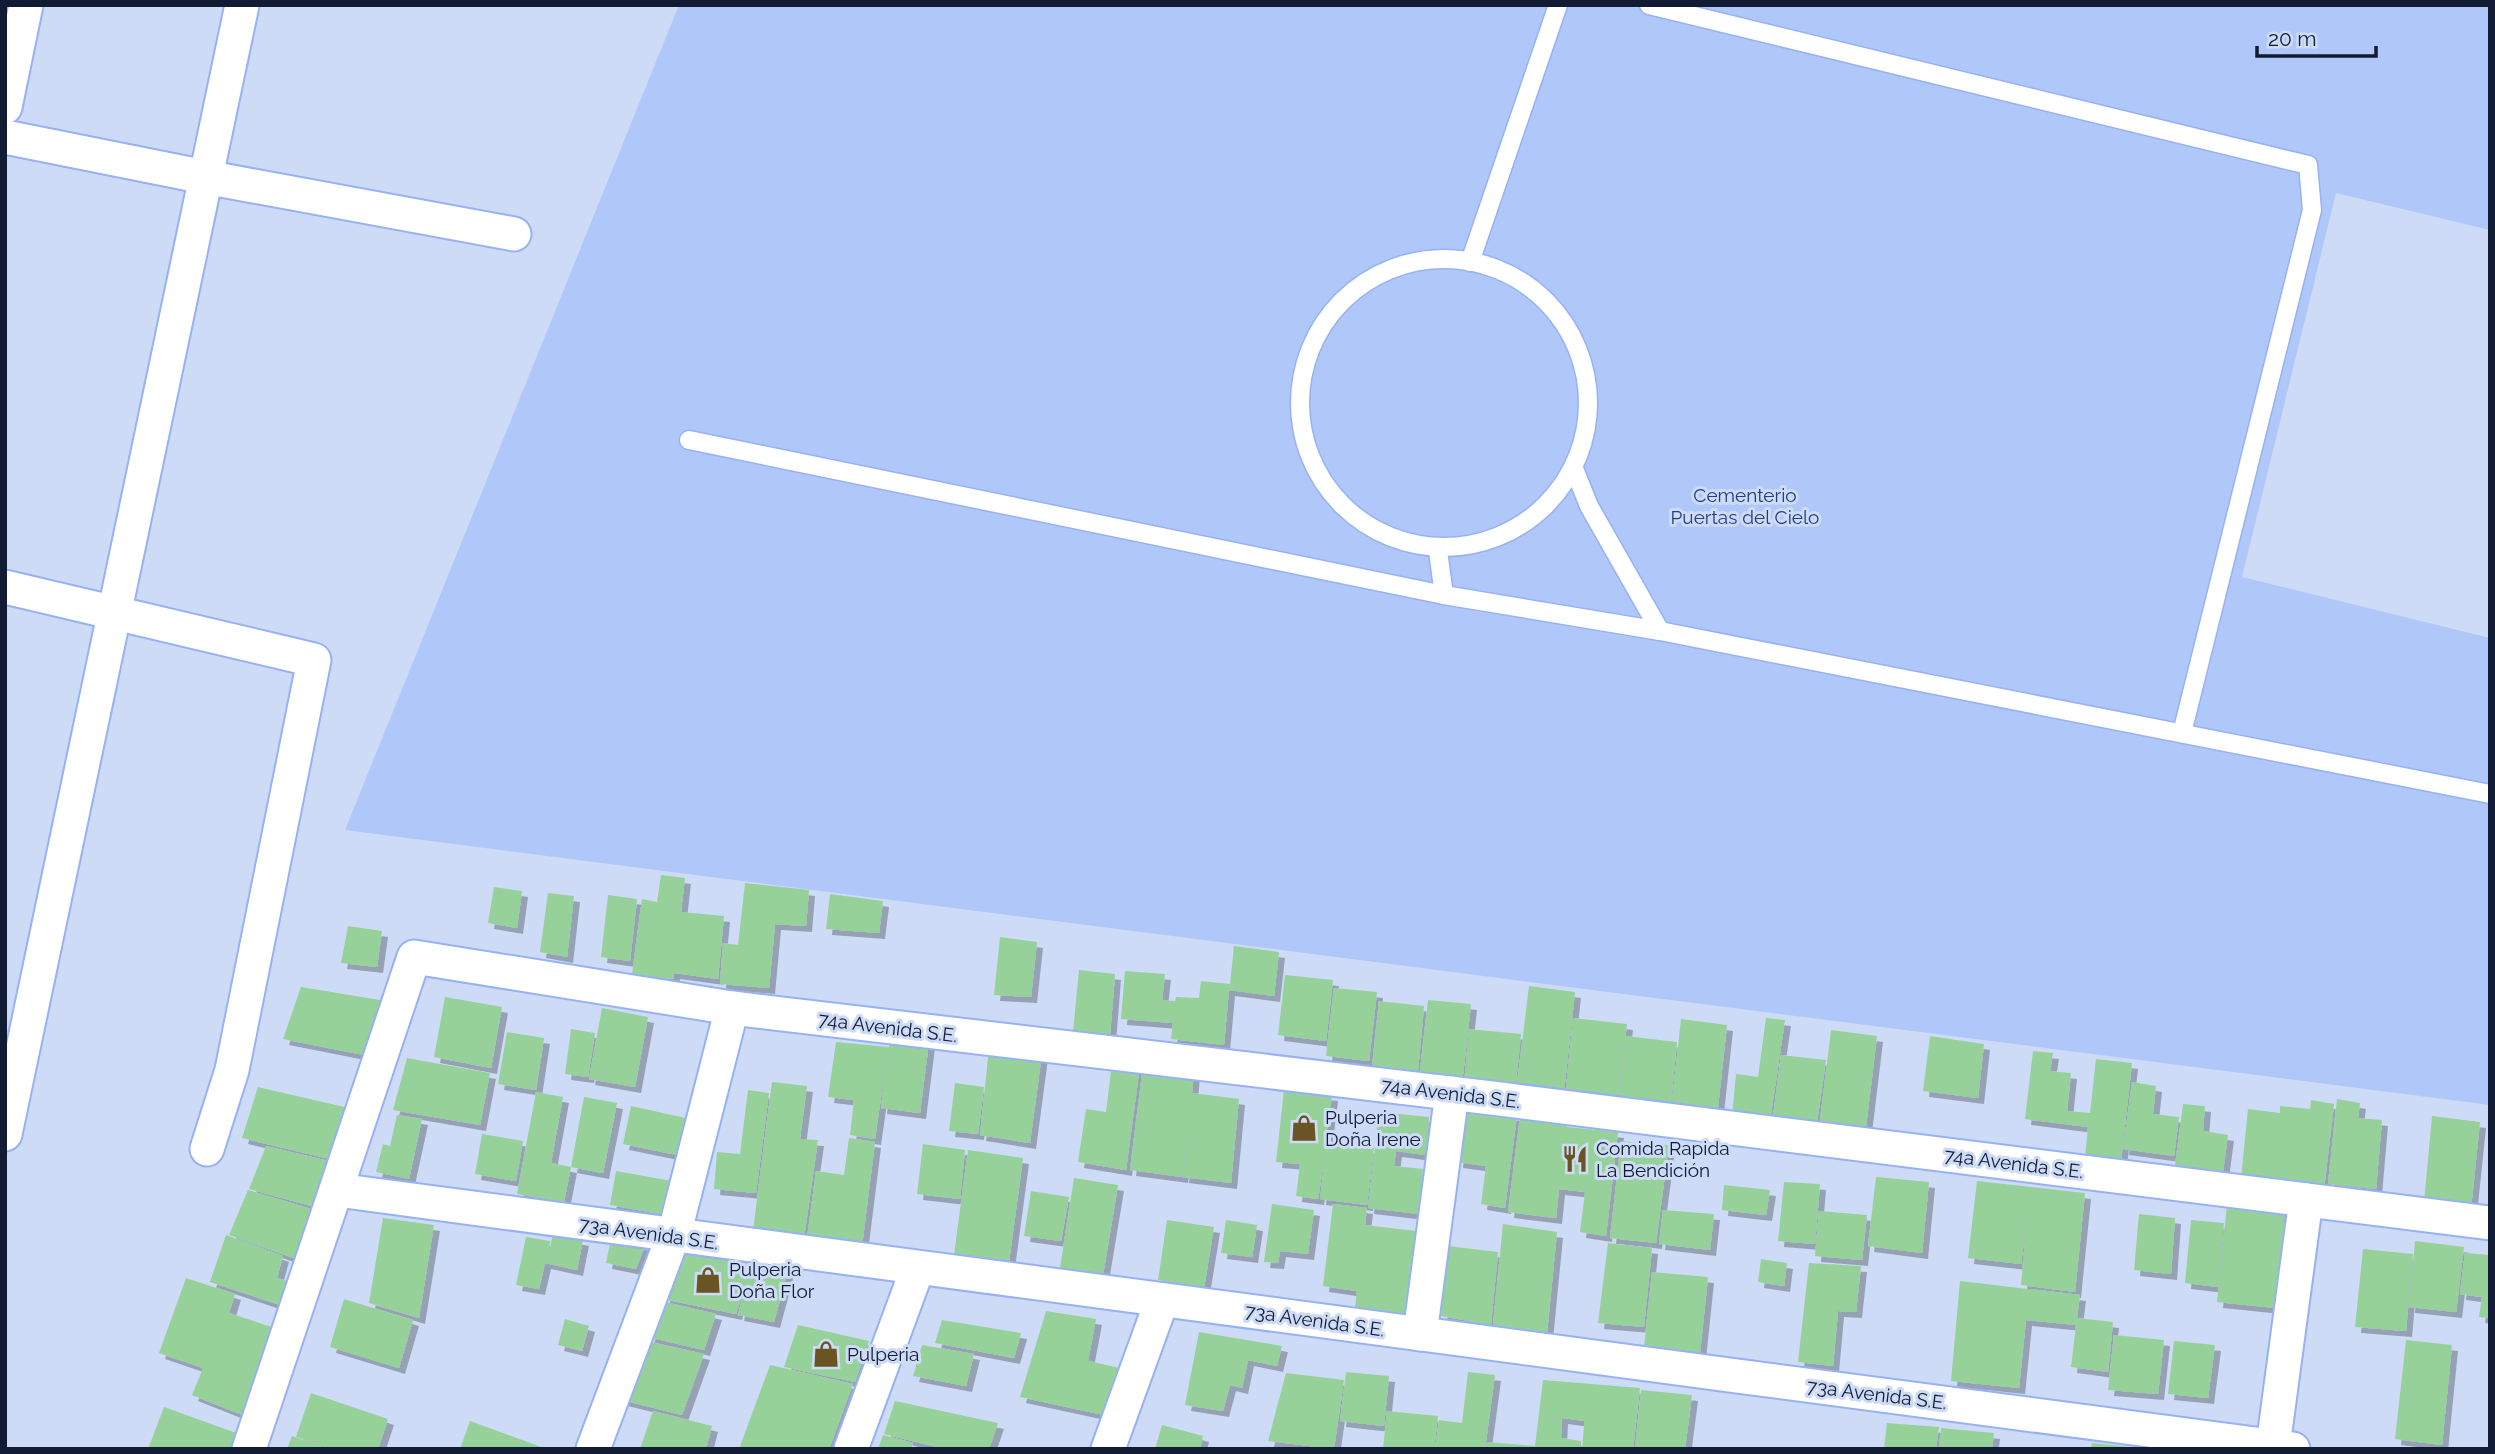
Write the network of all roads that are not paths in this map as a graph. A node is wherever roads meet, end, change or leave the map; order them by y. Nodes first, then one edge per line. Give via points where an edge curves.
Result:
1 (26, 5) edge
2 (242, 5) edge
3 (1558, 5) edge
4 (1649, 5) edge
5 (5, 107) edge
6 (5, 137) edge
7 (205, 177) junction
8 (514, 234) dead end
9 (1470, 262) junction
10 (689, 440) dead end
11 (1575, 471) junction
12 (1438, 551) junction
13 (5, 587) edge
14 (1444, 595) junction
15 (114, 613) junction
16 (1660, 631) junction
17 (2182, 733) junction
18 (2490, 794) edge
19 (732, 1008) junction
20 (1452, 1093) junction
21 (5, 1134) edge
22 (207, 1149) dead end
23 (337, 1190) junction
24 (2306, 1200) junction
25 (2490, 1223) edge
26 (673, 1236) junction
27 (917, 1270) junction
28 (1162, 1300) junction
29 (1420, 1335) junction
30 (2283, 1447) edge
31 (249, 1449) edge
32 (593, 1449) edge
33 (852, 1449) edge
34 (1108, 1449) edge

1 - 5 street
2 - 7 street
3 - 9 lane
4 - 17 lane via 2308,165 2312,210
6 - 7 street
7 - 8 street
7 - 15 street
9 - 11 lane via 1502,268 1557,309 1591,388
9 - 12 lane via 1432,256 1362,281 1312,339 1297,415 1322,485 1371,532
10 - 14 lane
11 - 12 lane via 1517,532
11 - 16 lane via 1589,506
12 - 14 lane
13 - 15 street
14 - 16 lane
15 - 21 street
15 - 22 street via 314,660 232,1070
16 - 17 lane
17 - 18 lane
19 - 20 street, 74a Avenida S.E.
19 - 23 street, 74a Avenida S.E. via 414,957
19 - 26 street
20 - 24 street, 74a Avenida S.E.
20 - 29 street
23 - 26 street, 73a Avenida S.E.
23 - 31 street
24 - 25 street, 74a Avenida S.E.
24 - 30 street
26 - 27 street, 73a Avenida S.E.
26 - 32 street
27 - 28 street, 73a Avenida S.E.
27 - 33 street
28 - 29 street, 73a Avenida S.E.
28 - 34 street
29 - 30 street, 73a Avenida S.E.

